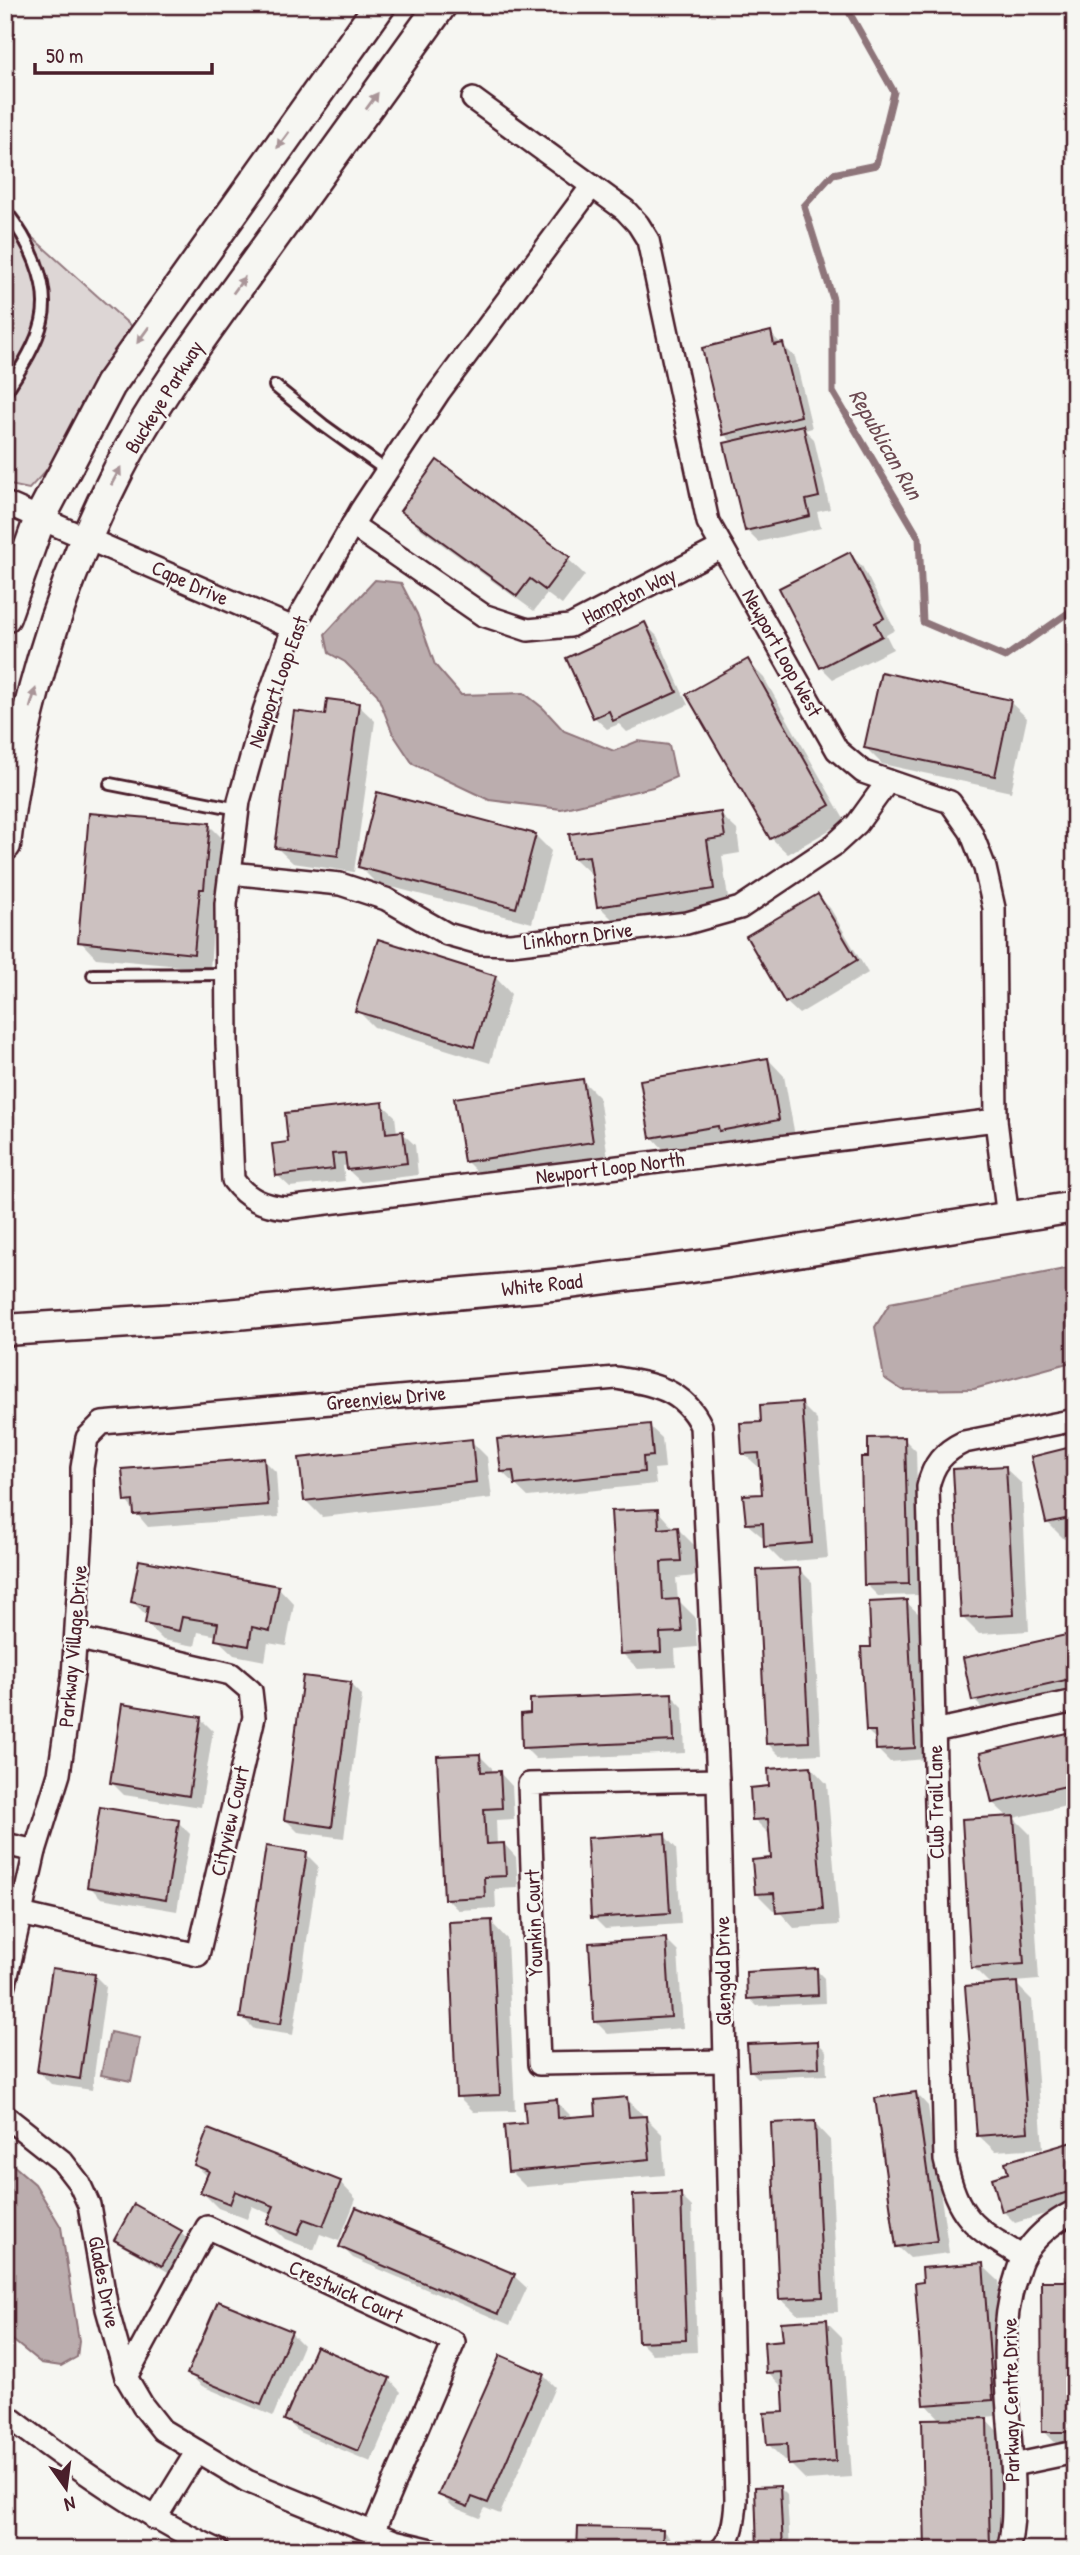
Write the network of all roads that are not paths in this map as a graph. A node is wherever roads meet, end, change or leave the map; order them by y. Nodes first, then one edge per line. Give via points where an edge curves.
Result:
1 (380, 5) edge
2 (441, 5) edge
3 (473, 99) dead end
4 (592, 186) junction
5 (5, 210) edge
6 (275, 386) dead end
7 (5, 393) edge
8 (387, 471) junction
9 (5, 503) edge
10 (40, 518) junction
11 (352, 525) junction
12 (87, 537) junction
13 (722, 547) junction
14 (5, 617) edge
15 (293, 628) junction
16 (888, 781) junction
17 (110, 784) dead end
18 (238, 809) junction
19 (5, 845) edge
20 (230, 873) junction
21 (226, 974) junction
22 (93, 975) dead end
23 (996, 1120) junction
24 (233, 1180) joint
25 (1075, 1207) edge
26 (1008, 1219) junction
27 (5, 1330) edge
28 (685, 1402) joint
29 (1075, 1420) edge
30 (87, 1438) joint
31 (76, 1638) junction
32 (1075, 1701) edge
33 (934, 1731) junction
34 (719, 1780) junction
35 (5, 1844) edge
36 (34, 1851) junction
37 (21, 1914) junction
38 (5, 1984) edge
39 (725, 2061) junction
40 (5, 2116) edge
41 (1075, 2211) edge
42 (1023, 2257) junction
43 (125, 2377) junction
44 (5, 2414) edge
45 (197, 2451) junction
46 (1075, 2452) edge
47 (1013, 2465) junction
48 (155, 2519) junction
49 (373, 2532) junction
50 (1014, 2544) edge
51 (723, 2547) edge
52 (218, 2550) edge
53 (432, 2550) edge

1 -> 10 street via 110,385
12 -> 2 street, Buckeye Parkway via 155,407
3 - 4 street, Newport Loop West
4 - 8 street, Newport Loop East via 439,392
4 - 13 street, Newport Loop West via 625,210 648,240 708,522
5 - 7 lane via 36,265 42,284 43,320 28,357
6 - 8 lane
8 - 11 street, Newport Loop East
9 - 10 street, Cape Drive
10 - 12 street, Cape Drive
10 - 14 street
11 - 13 street, Hampton Way via 483,615 528,630 570,626
11 - 15 street, Newport Loop East
12 - 15 street, Cape Drive
19 -> 12 street, Buckeye Parkway via 30,707
13 - 16 street, Newport Loop West via 837,750 863,772
15 - 18 street, Newport Loop East via 264,711
16 - 20 street, Linkhorn Drive via 857,824 834,845 740,908 687,923 511,944 479,943 447,934 386,899 340,884
16 - 23 street, Newport Loop West via 950,802 971,832 985,868 994,908
17 - 18 lane
18 - 20 street, Newport Loop East
20 - 21 street, Newport Loop East
21 - 22 lane
21 - 24 street, Newport Loop East
23 - 24 street, Newport Loop North via 287,1208 269,1207 251,1198
23 - 26 street, Newport Loop West
25 - 26 street, White Road
26 - 27 street, White Road via 562,1284
28 - 30 street, Greenview Drive via 656,1385 616,1378 102,1423
28 - 34 street, Glengold Drive via 701,1426
29 - 33 street, Club Trail Lane via 964,1442 949,1449 931,1474
30 - 31 street, Parkway Village Drive
31 - 36 street, Parkway Village Drive via 59,1774
31 - 37 street, Cityview Court via 231,1674 251,1691 254,1717 198,1955
32 - 33 street
33 - 42 street, Club Trail Lane via 945,2160 956,2199 967,2217 979,2231
34 - 39 street, Glengold Drive
34 - 39 street, Younkin Court via 529,1784 539,2064
35 - 36 street
36 - 37 street, Parkway Village Drive
37 - 38 street, Parkway Village Drive
39 - 51 street, Glengold Drive via 736,2500 734,2521
40 - 43 street, Glades Drive via 62,2161 89,2204 107,2309
41 - 42 street, Parkway Centre Drive via 1056,2221
42 - 47 street, Parkway Centre Drive via 1004,2330
43 - 45 street, Glades Drive via 162,2430
43 - 49 street, Crestwick Court via 207,2227 454,2342
44 - 48 street
45 - 48 street
45 - 49 street, Glades Drive via 247,2481
46 - 47 street
47 - 50 street, Parkway Centre Drive
48 - 52 street
49 - 53 street, Glades Drive

